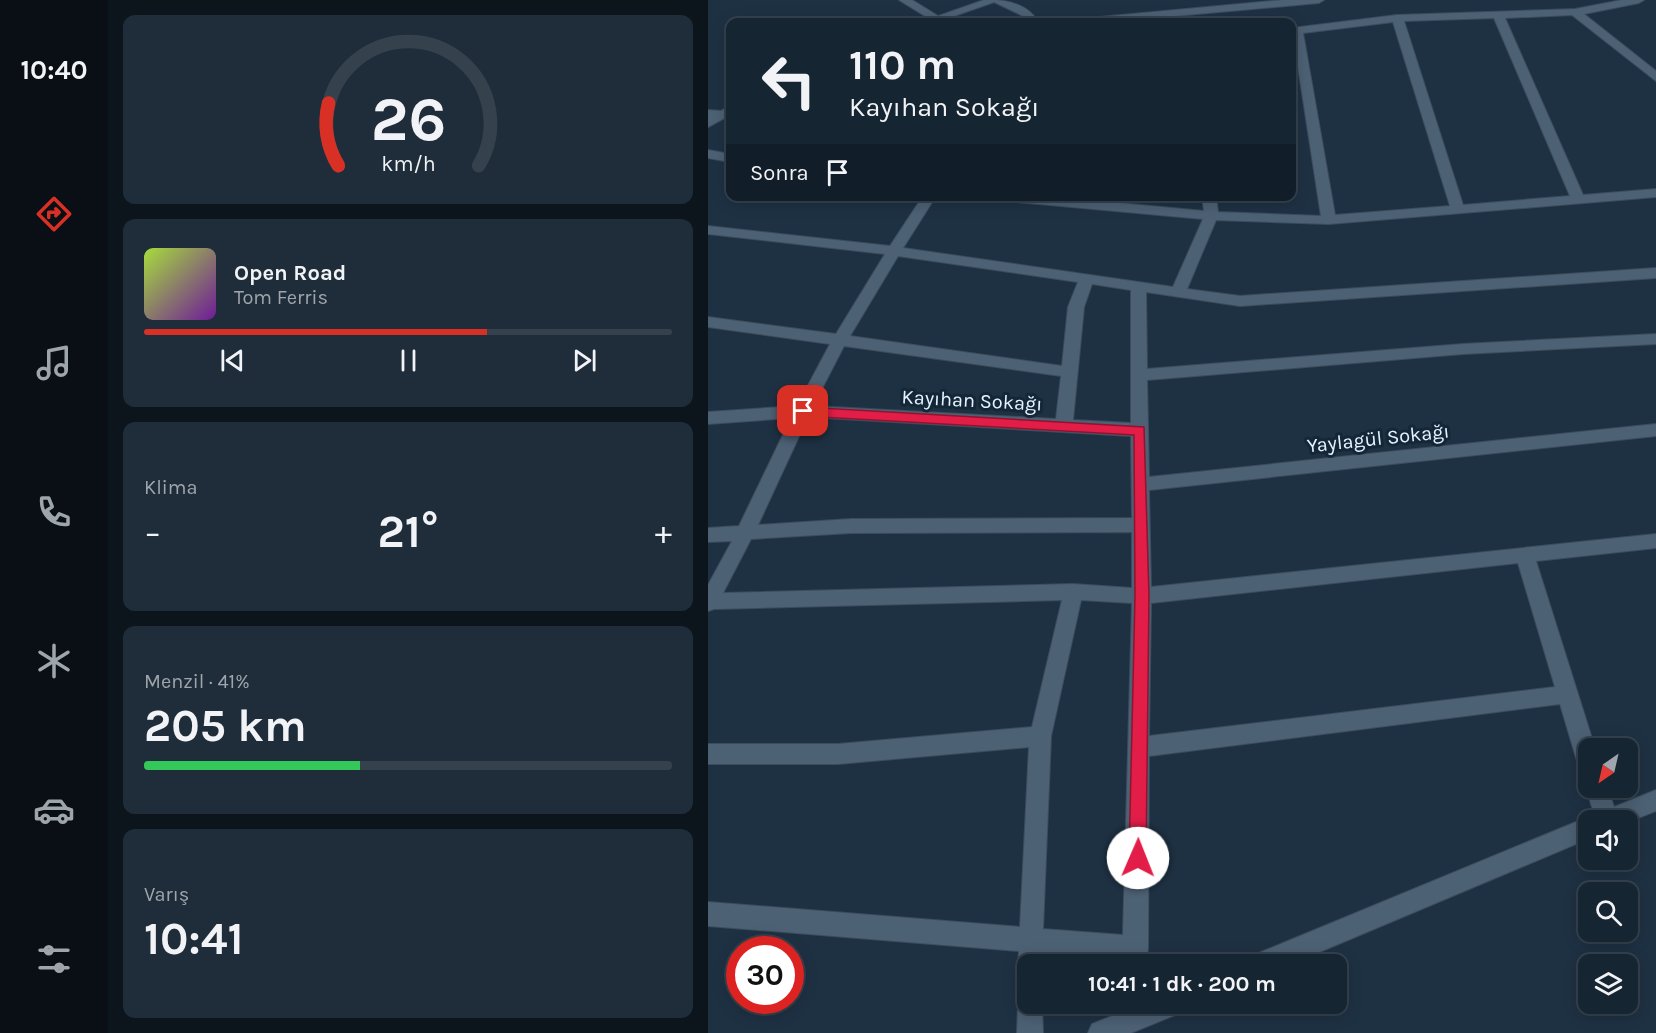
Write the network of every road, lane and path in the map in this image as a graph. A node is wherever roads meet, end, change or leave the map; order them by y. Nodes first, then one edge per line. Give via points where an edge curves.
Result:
1 (904, 0) edge
2 (995, 0) edge
3 (1319, 0) edge
4 (1638, 0) edge
5 (1248, 7) edge
6 (1575, 12) junction
7 (1498, 15) junction
8 (928, 18) edge
9 (941, 18) edge
10 (1030, 18) edge
11 (1123, 18) edge
12 (1397, 18) junction
13 (1296, 31) edge
14 (1296, 42) edge
15 (1656, 77) edge
16 (726, 112) edge
17 (708, 114) edge
18 (708, 123) edge
19 (708, 154) edge
20 (726, 157) edge
21 (1656, 193) edge
22 (1578, 199) junction
23 (927, 201) edge
24 (1049, 201) edge
25 (1209, 201) edge
26 (1458, 209) junction
27 (1210, 216) junction
28 (1329, 220) junction
29 (708, 230) edge
30 (894, 251) junction
31 (1656, 273) edge
32 (1086, 280) junction
33 (1138, 288) junction
34 (1178, 293) junction
35 (708, 322) edge
36 (841, 338) junction
37 (1656, 339) edge
38 (1069, 372) junction
39 (1139, 375) junction
40 (803, 411) junction
41 (708, 418) edge
42 (1064, 426) junction
43 (1140, 430) junction
44 (1656, 430) edge
45 (1141, 483) junction
46 (1141, 525) junction
47 (745, 533) junction
48 (708, 535) edge
49 (1656, 541) edge
50 (1525, 555) junction
51 (1073, 592) junction
52 (1142, 596) junction
53 (708, 602) edge
54 (1568, 694) junction
55 (1040, 736) junction
56 (1581, 738) edge
57 (1140, 747) junction
58 (708, 754) edge
59 (1656, 800) edge
60 (1632, 810) edge
61 (1578, 832) edge
62 (708, 914) edge
63 (1030, 939) junction
64 (1030, 954) edge
65 (1123, 954) edge
66 (1135, 954) edge
67 (1287, 954) edge
68 (1030, 1014) edge
69 (1127, 1014) edge
70 (1030, 1033) edge
71 (1101, 1033) edge

1 - 8 street
2 - 9 street
2 - 10 street
3 - 5 street
4 - 6 street
5 - 11 street
6 - 7 street
6 - 15 street
7 - 12 street via 1413,13
7 - 22 street
12 - 13 street
12 - 26 street
14 - 28 street
16 - 17 street
16 - 18 street
19 - 20 street
21 - 22 street
22 - 26 street
23 - 30 street
24 - 27 street
25 - 27 street
26 - 28 street
27 - 28 street
27 - 34 street
29 - 30 street
30 - 32 street
30 - 36 street
31 - 34 street via 1240,301
32 - 33 street
32 - 38 street via 1076,307
33 - 34 street
33 - 39 street
35 - 36 street
36 - 38 street
36 - 40 street
37 - 39 street via 1463,349
38 - 42 street
39 - 43 street
40 - 41 street, Kayıhan Sokağı
40 - 42 street, Kayıhan Sokağı
40 - 47 street
42 - 43 street, Kayıhan Sokağı
43 - 45 street
44 - 45 street, Yaylagül Sokağı
45 - 46 street
46 - 47 street via 851,526
46 - 52 street
47 - 48 street
47 - 53 street
49 - 50 street
50 - 52 street
50 - 54 street
51 - 52 street
51 - 53 street
51 - 55 street
52 - 57 street
54 - 56 street
54 - 57 street
55 - 58 street via 838,754
55 - 63 street
57 - 66 street
59 - 60 street
61 - 67 street
62 - 63 street
63 - 64 street
63 - 65 street
68 - 70 street
69 - 71 street

